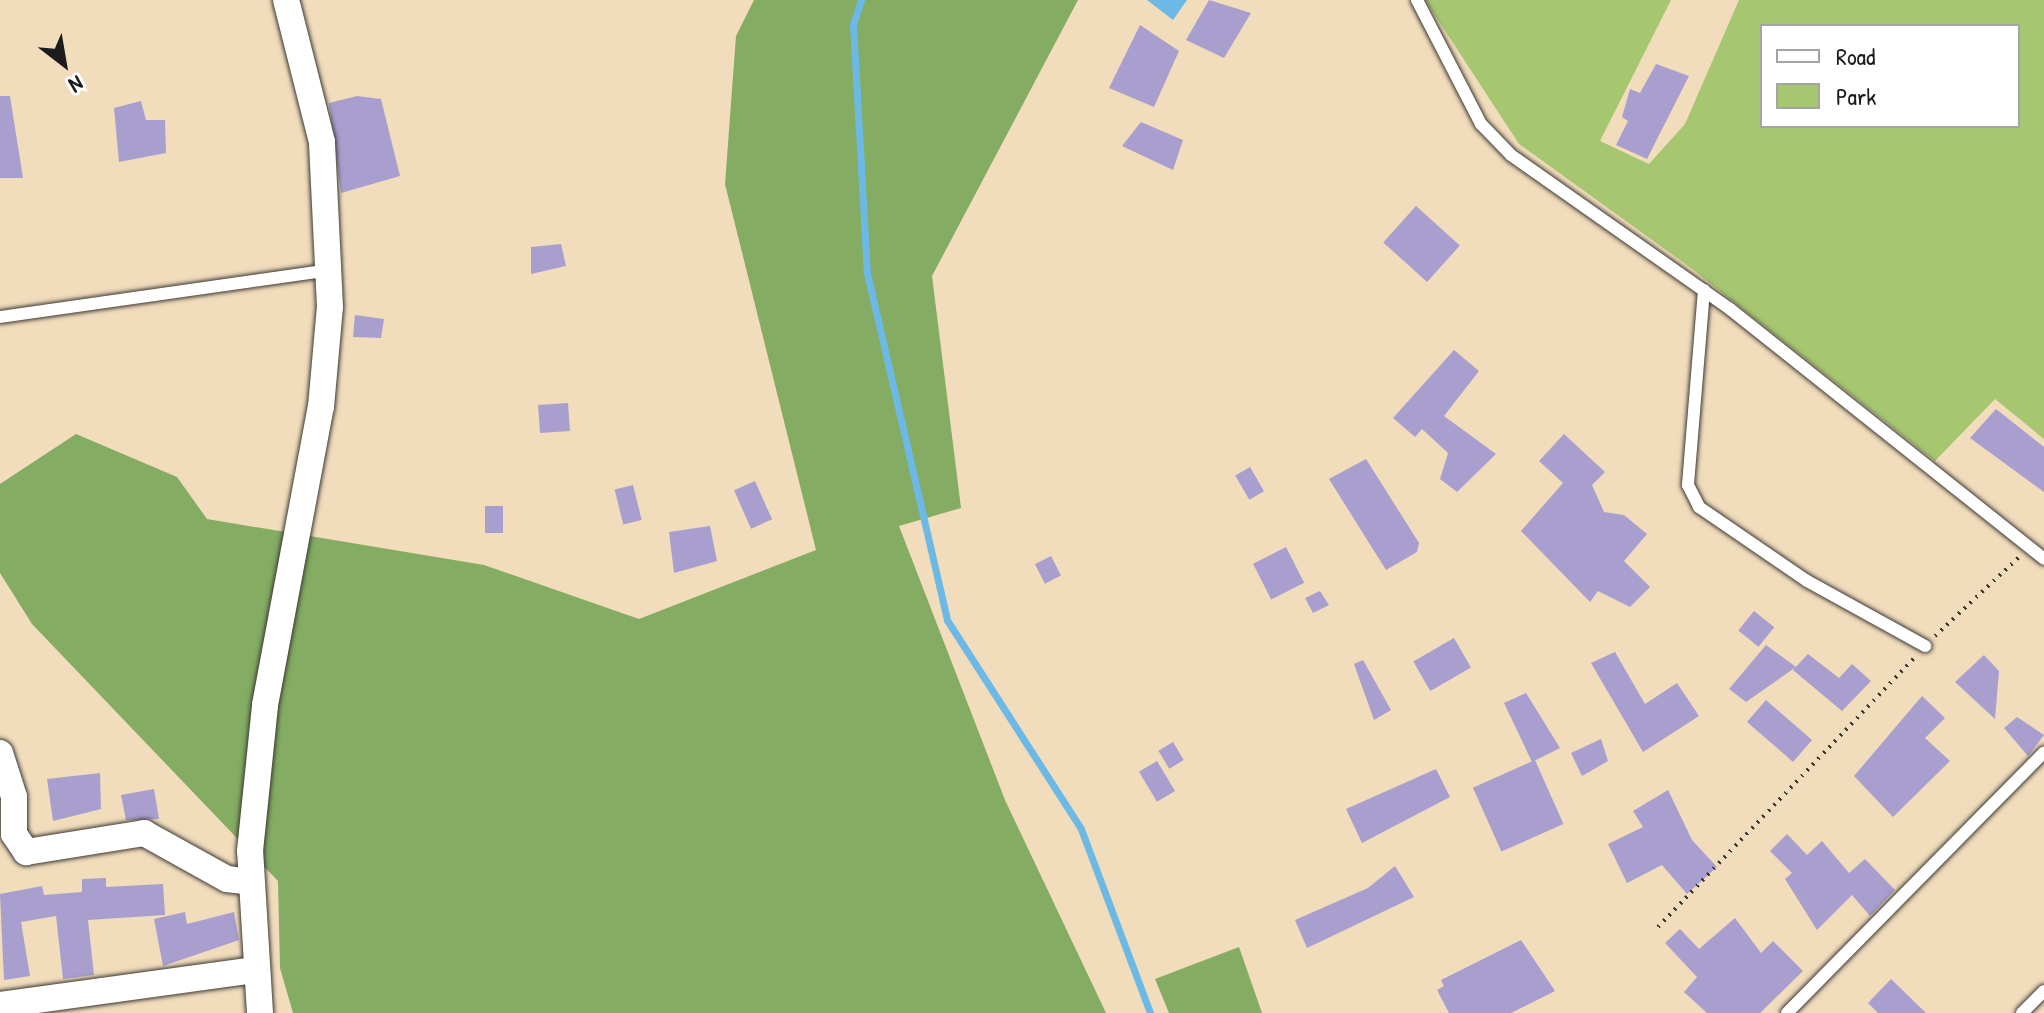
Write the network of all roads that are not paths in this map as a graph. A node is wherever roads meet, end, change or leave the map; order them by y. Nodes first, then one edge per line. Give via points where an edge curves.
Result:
1 (286, 0) edge
2 (1417, 0) edge
3 (330, 270) junction
4 (1704, 290) junction
5 (0, 317) edge
6 (2044, 559) edge
7 (1925, 646) road end
8 (2044, 752) edge
9 (0, 753) edge
10 (251, 882) junction
11 (254, 970) junction
12 (2044, 991) edge
13 (0, 1005) edge
14 (260, 1013) edge
15 (1787, 1013) edge
16 (2022, 1013) edge

1 - 3 street via 322,142
2 - 4 lane via 1481,124 1511,155
3 - 5 lane
3 - 10 street via 321,407 265,705
4 - 6 lane
4 - 7 lane via 1688,485 1699,507 1807,581
8 - 15 lane
9 - 10 street via 14,797 14,834 26,852 144,833 227,879
10 - 11 street
11 - 13 street
11 - 14 street
12 - 16 lane

